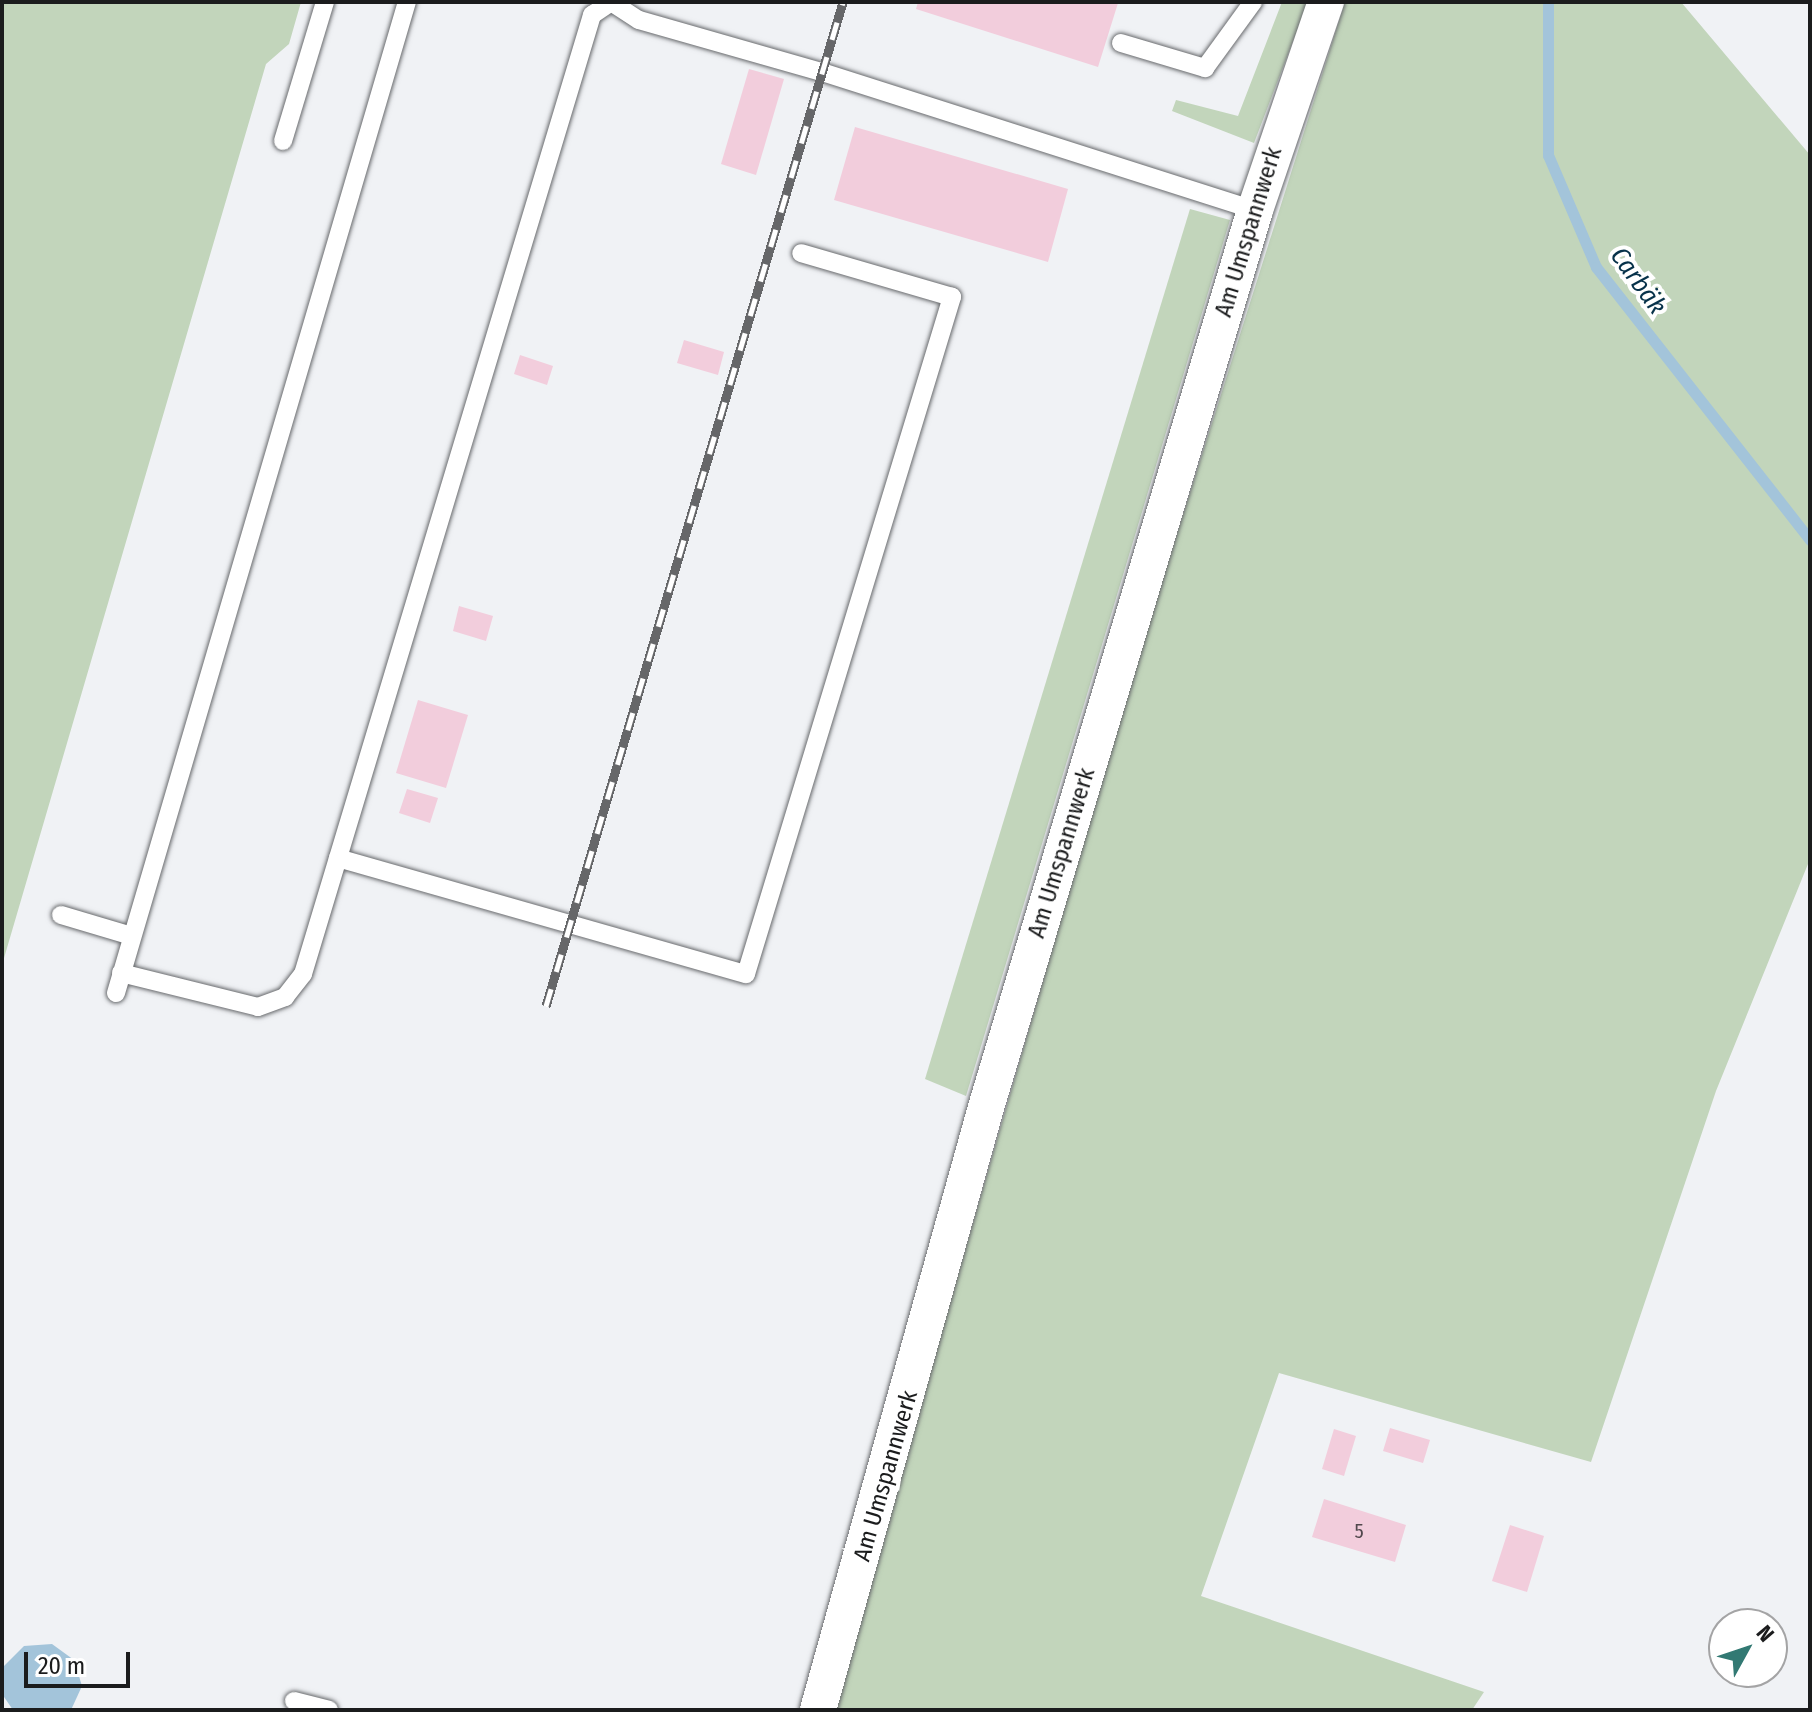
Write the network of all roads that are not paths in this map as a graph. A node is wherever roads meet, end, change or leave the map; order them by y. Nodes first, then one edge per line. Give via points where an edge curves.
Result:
1 (325, 2) edge
2 (407, 2) edge
3 (611, 2) edge
4 (1253, 2) edge
5 (1326, 2) edge
6 (1121, 43) dead end
7 (283, 141) dead end
8 (1255, 210) junction
9 (801, 253) dead end
10 (338, 858) junction
11 (61, 915) dead end
12 (132, 936) junction
13 (121, 973) junction
14 (116, 993) dead end
15 (294, 1701) dead end
16 (329, 1710) edge
17 (818, 1710) edge

1 - 7 lane
2 - 12 lane
3 - 8 lane via 639,20 822,72
3 - 10 lane via 592,15
4 - 6 lane via 1205,68
5 - 8 street, Am Umspannwerk
8 - 17 street, Am Umspannwerk via 987,1104
9 - 10 lane via 952,297 746,974
10 - 13 lane via 303,974 272,1004 243,1005
11 - 12 lane
12 - 13 lane
13 - 14 lane
15 - 16 lane

